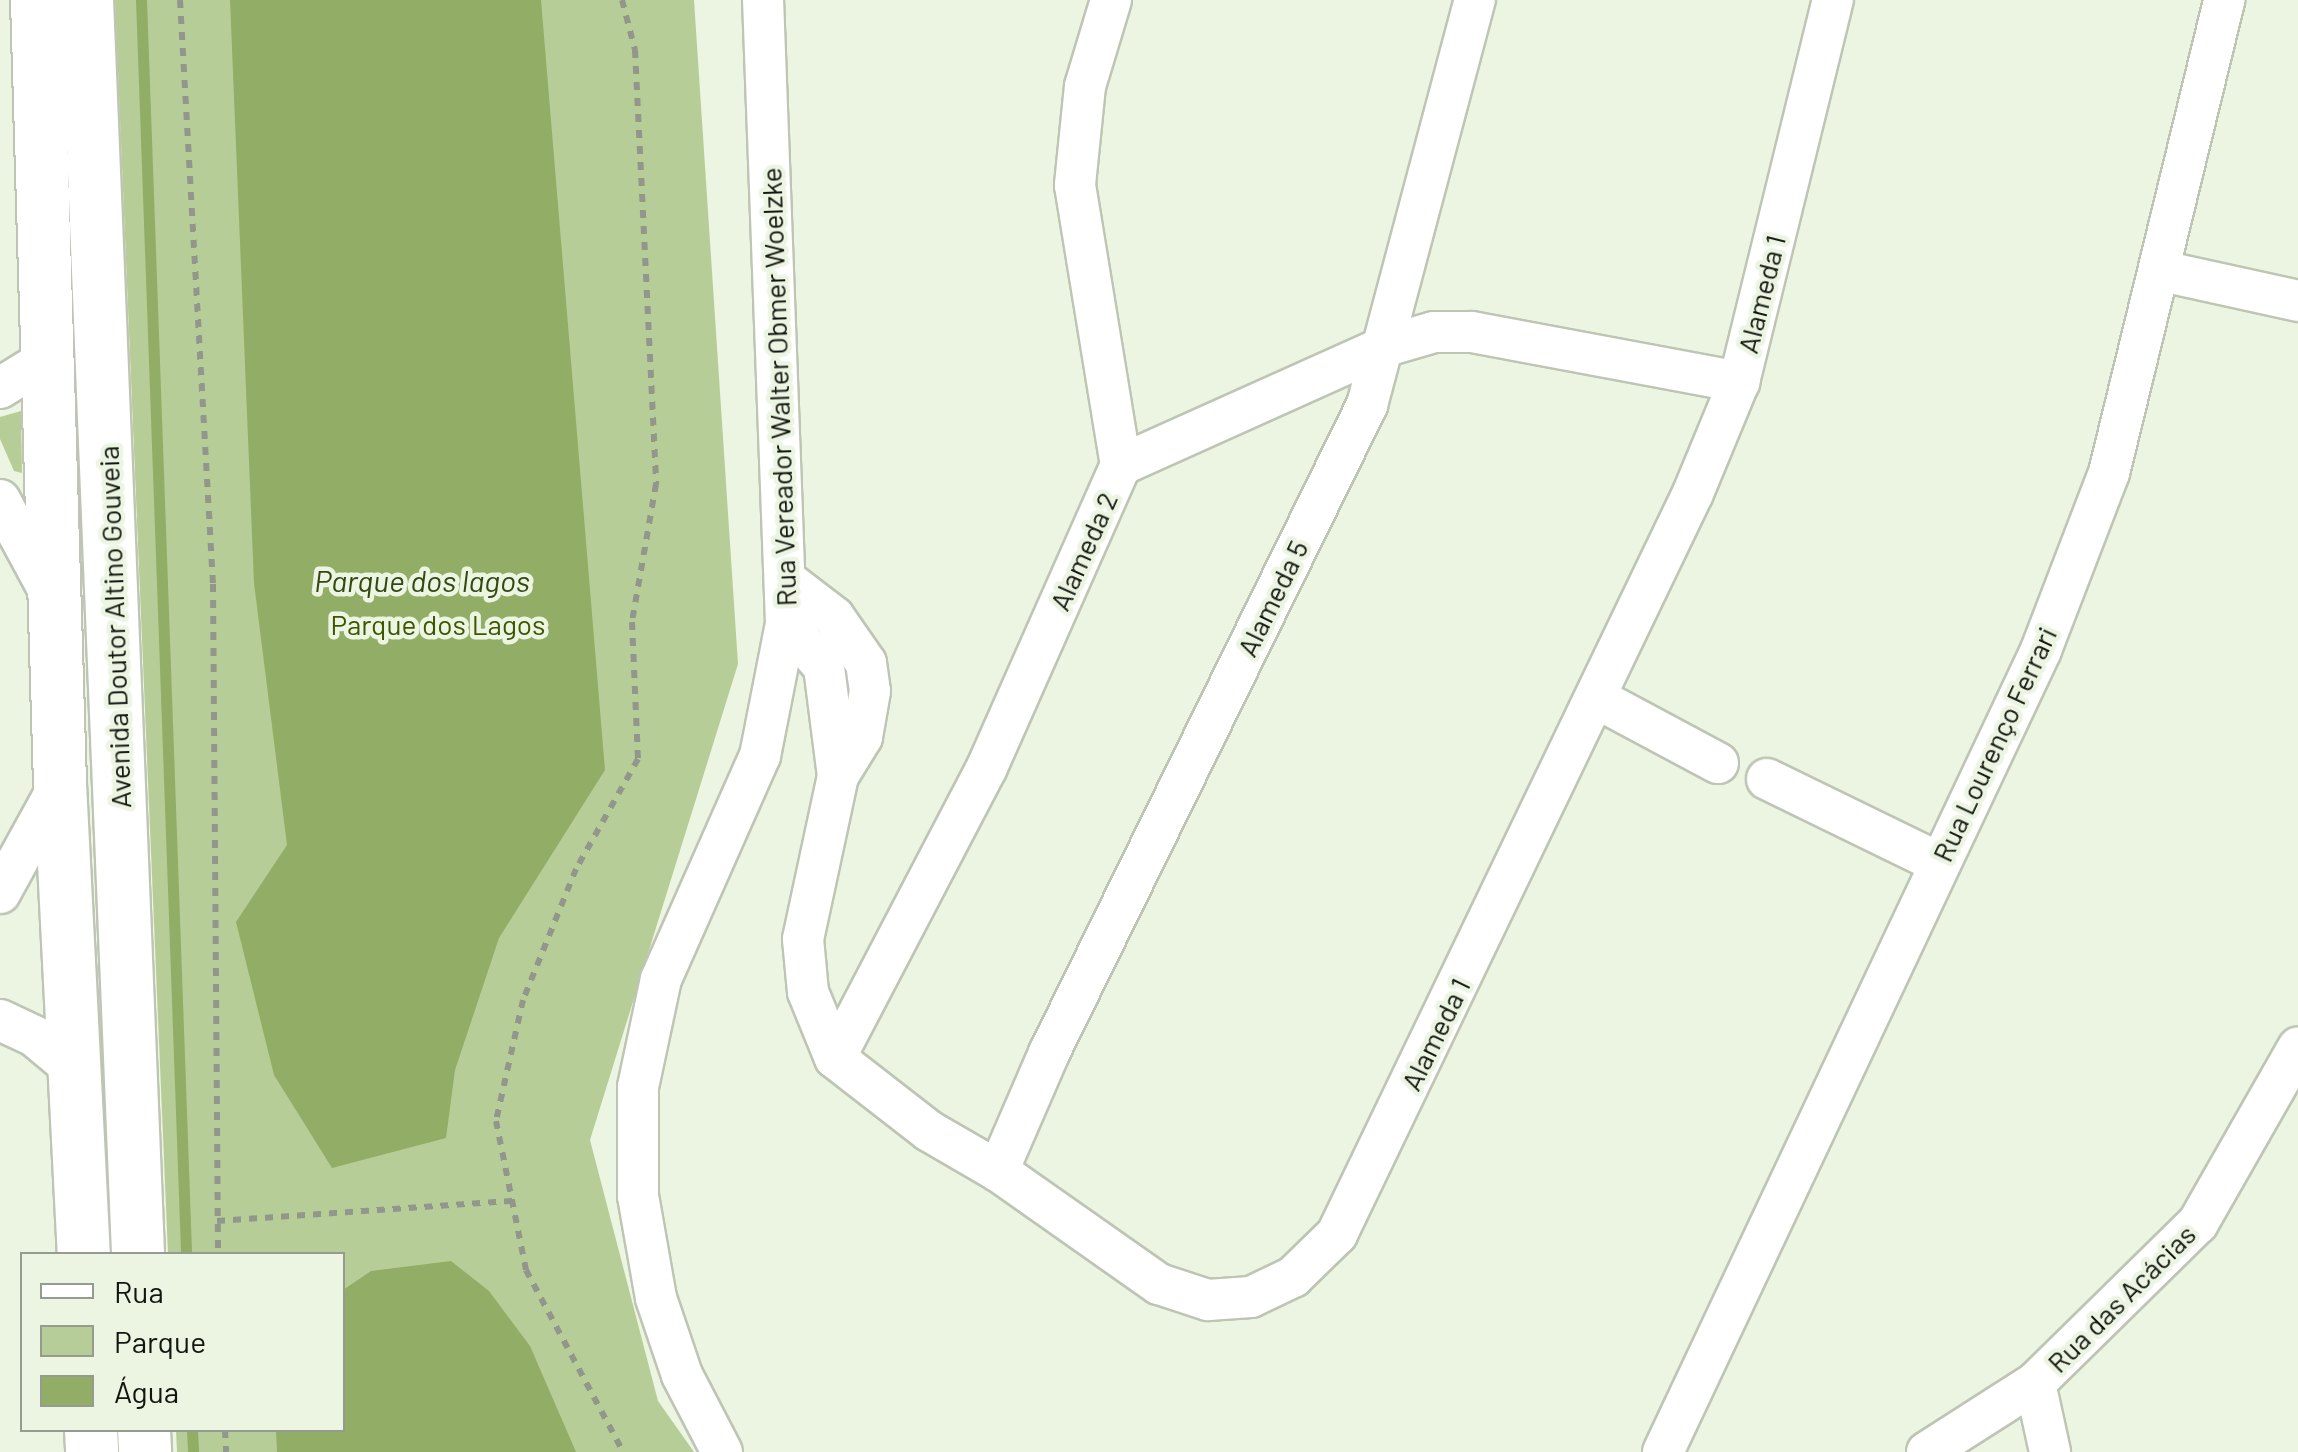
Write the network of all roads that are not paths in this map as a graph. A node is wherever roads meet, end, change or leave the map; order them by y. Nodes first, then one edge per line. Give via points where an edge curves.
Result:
1 (36, 0) edge
2 (87, 0) edge
3 (763, 0) edge
4 (1112, 0) edge
5 (1475, 0) edge
6 (1832, 0) edge
7 (2224, 0) edge
8 (2162, 270) junction
9 (2298, 301) edge
10 (1386, 346) junction
11 (48, 358) junction
12 (1739, 382) junction
13 (0, 388) edge
14 (1121, 465) junction
15 (0, 500) edge
16 (786, 580) junction
17 (54, 600) junction
18 (113, 603) junction
19 (786, 623) junction
20 (1598, 699) junction
21 (1718, 763) dead end
22 (838, 776) junction
23 (1767, 778) dead end
24 (60, 784) junction
25 (1939, 863) junction
26 (0, 893) edge
27 (0, 1020) edge
28 (2298, 1048) edge
29 (835, 1058) junction
30 (76, 1071) junction
31 (998, 1171) junction
32 (84, 1252) edge
33 (138, 1252) edge
34 (2035, 1384) junction
35 (722, 1452) edge
36 (1663, 1452) edge
37 (1927, 1452) edge
38 (2050, 1452) edge

1 - 11 main road, Avenida Doutor Altino Gouveia
2 - 18 main road, Avenida Doutor Altino Gouveia
3 - 16 street, Rua Vereador Walter Obmer Woelzke
4 - 14 street via 1085,86 1075,184
5 - 10 street, Alameda 5
6 - 12 street, Alameda 1
7 - 8 street, Rua Lourenço Ferrari
8 - 9 street
8 - 25 street, Rua Lourenço Ferrari via 2109,473 2041,650
10 - 12 street, Alameda 2 via 1434,332 1472,332
10 - 14 street, Alameda 2
10 - 31 street, Alameda 5 via 1367,405 1057,1037
11 - 13 street
11 - 17 main road, Avenida Doutor Altino Gouveia
12 - 20 street, Alameda 1
14 - 29 street, Alameda 2 via 987,768
15 - 17 street
16 - 19 street, Rua Vereador Walter Obmer Woelzke
16 - 22 street, Alameda 1 via 834,617 866,663 870,691 862,737
17 - 18 street
17 - 24 main road, Avenida Doutor Altino Gouveia
18 - 33 main road, Avenida Doutor Altino Gouveia
19 - 22 street, Alameda 1 via 824,666
19 - 35 street, Rua Vereador Walter Obmer Woelzke via 760,756 661,979 638,1087 638,1196 656,1298 682,1375
20 - 21 street
20 - 31 street, Alameda 1 via 1337,1234 1318,1258 1251,1297 1208,1300 1159,1284
22 - 29 street, Alameda 1 via 803,939 808,992
23 - 25 street
24 - 26 street
24 - 30 main road, Avenida Doutor Altino Gouveia
25 - 36 street, Rua Lourenço Ferrari
27 - 30 street via 34,1036
28 - 34 street, Rua das Acácias via 2198,1222
29 - 31 street, Alameda 1 via 929,1131
30 - 32 main road, Avenida Doutor Altino Gouveia
34 - 37 street, Rua das Acácias
34 - 38 street

